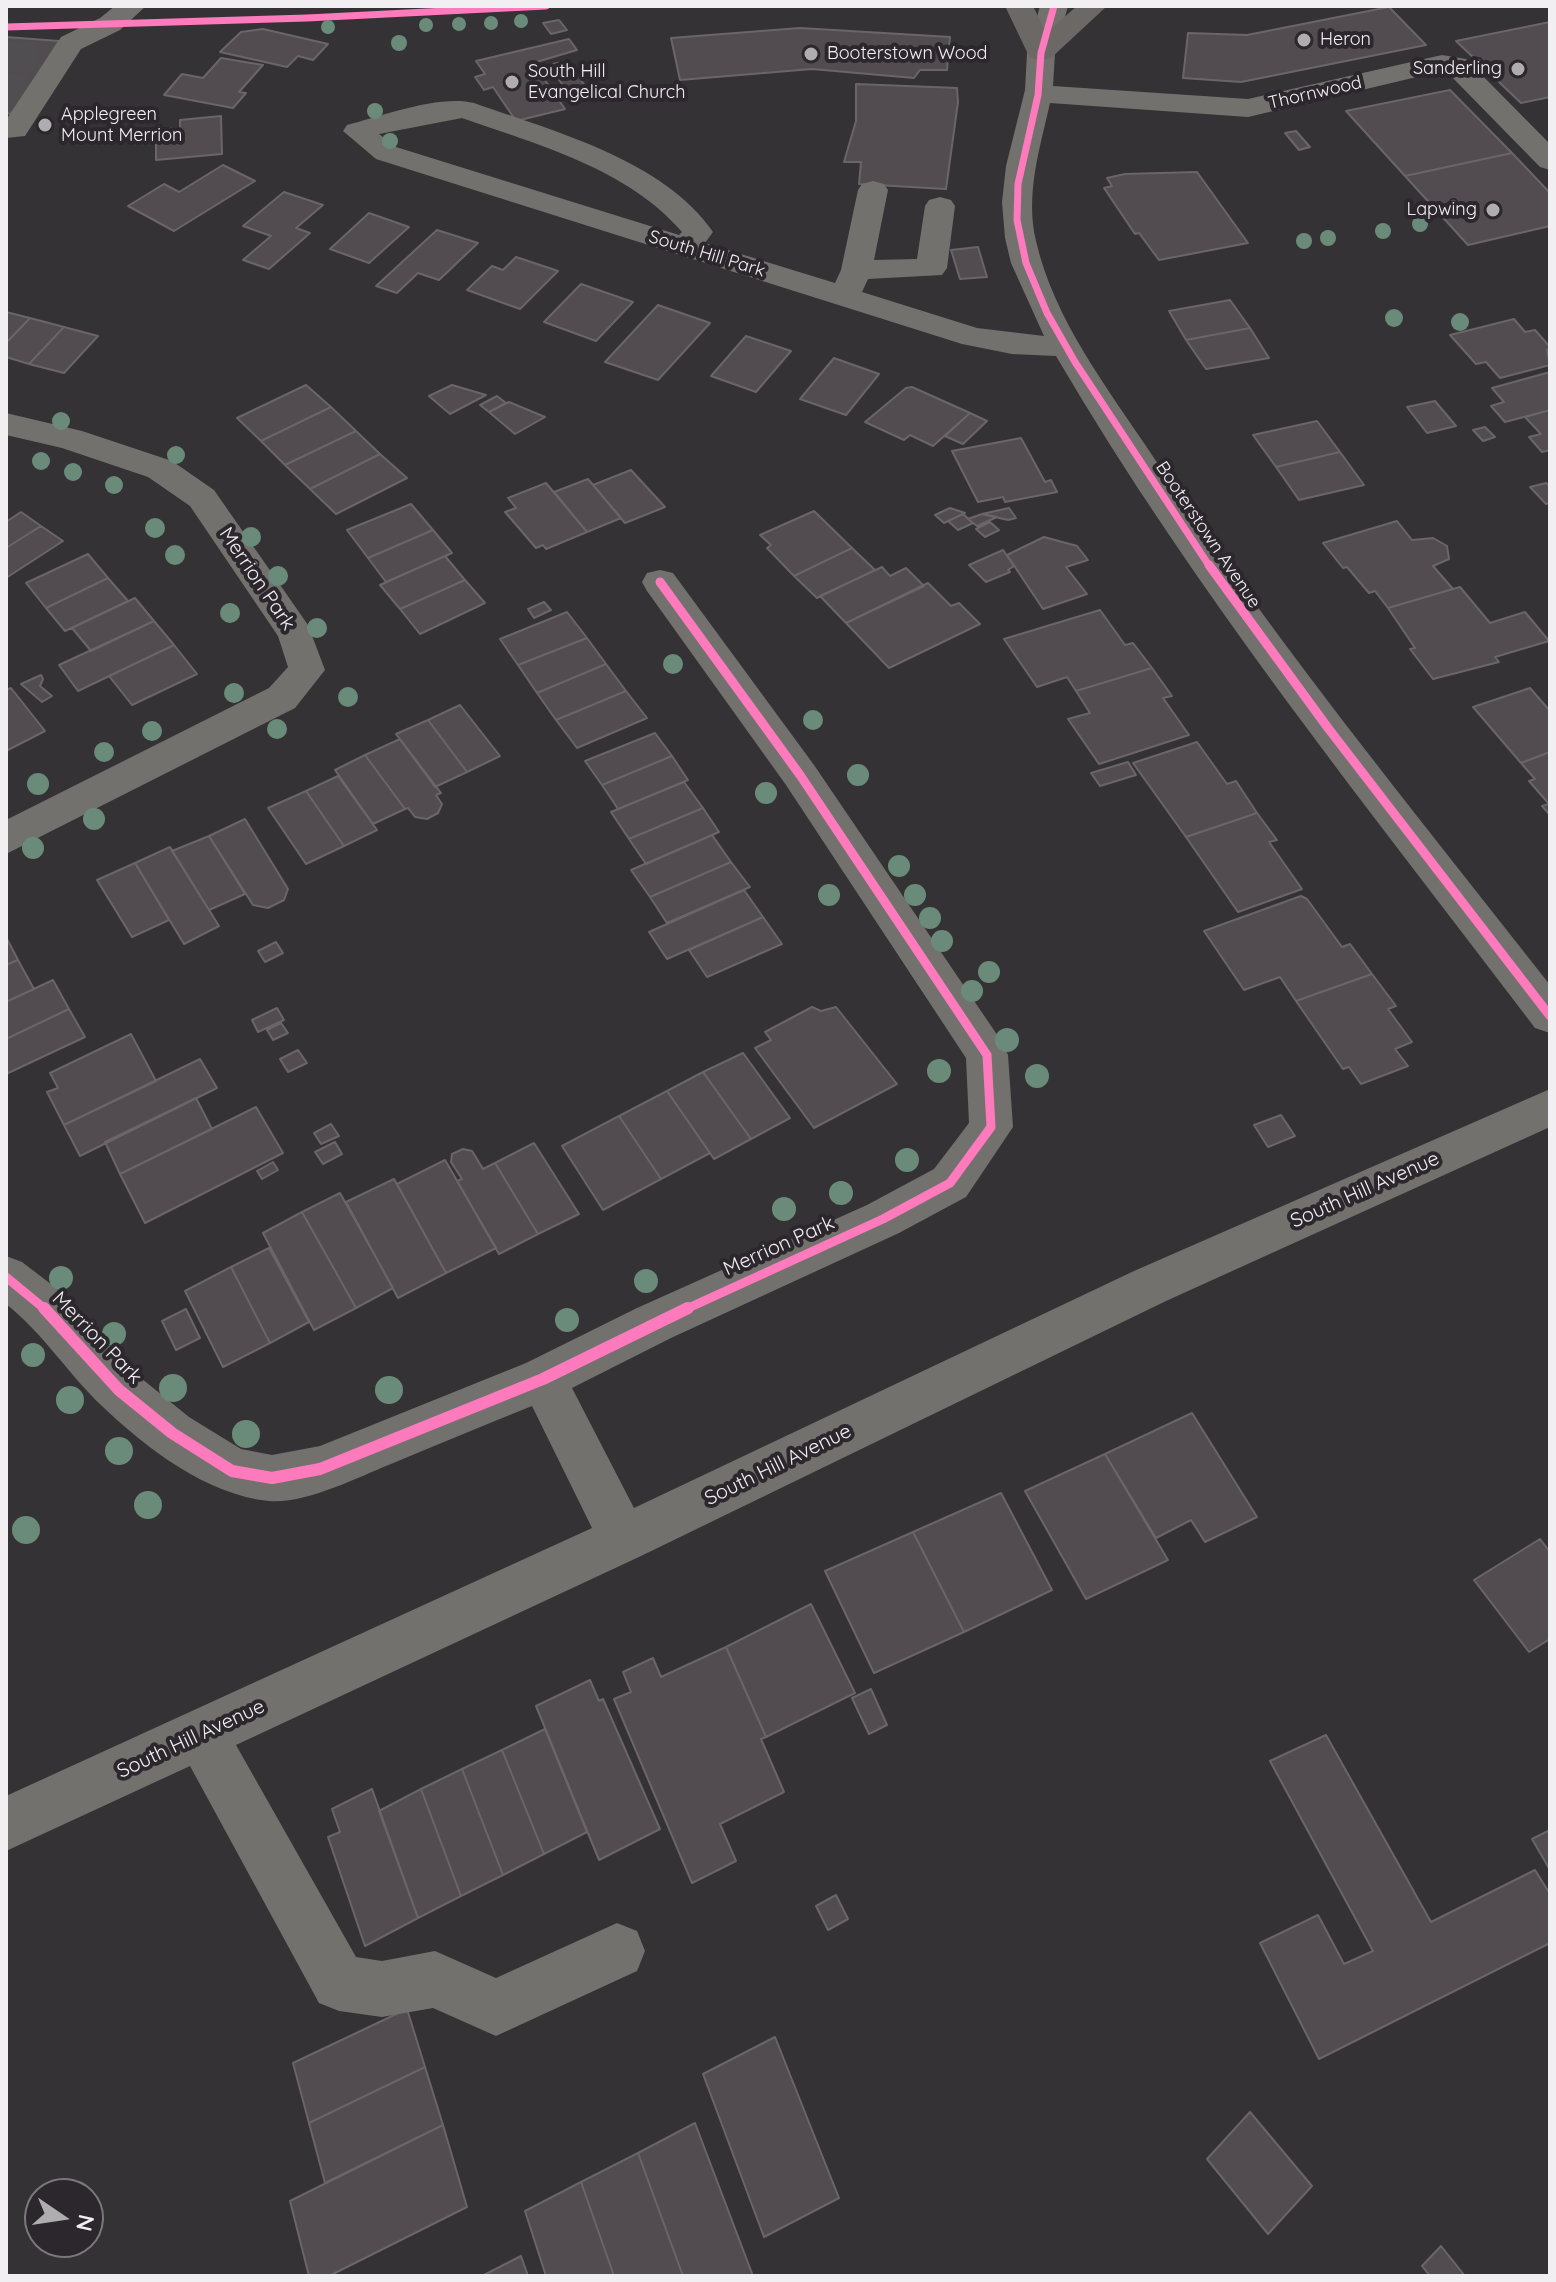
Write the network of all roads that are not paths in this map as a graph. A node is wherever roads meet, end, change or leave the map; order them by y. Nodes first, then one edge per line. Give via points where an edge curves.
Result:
1 (132, 6) edge
2 (1019, 6) edge
3 (1054, 6) edge
4 (1093, 6) edge
5 (1041, 52) junction
6 (1038, 94) junction
7 (11, 129) edge
8 (1550, 161) edge
9 (6, 163) edge
10 (873, 190) dead end
11 (940, 206) dead end
12 (685, 247) junction
13 (851, 283) junction
14 (1067, 347) junction
15 (6, 424) edge
16 (660, 582) dead end
17 (6, 839) edge
18 (1550, 1016) edge
19 (1550, 1107) edge
20 (6, 1277) edge
21 (543, 1379) junction
22 (623, 1539) junction
23 (201, 1734) junction
24 (6, 1824) edge
25 (617, 1951) dead end

1 - 7 street via 71,43 54,60
2 - 5 main road
3 - 5 street, Booterstown Avenue
4 - 5 main road
5 - 6 street, Booterstown Avenue
6 - 8 street, Thornwood via 1248,108 1442,63 1456,65
6 - 14 street, Booterstown Avenue via 1020,167 1019,236 1027,266
7 - 9 street
10 - 13 street
11 - 13 street via 931,268
12 - 12 street, South Hill Park via 386,153 357,131 464,109 479,114 596,156 677,208 698,232
12 - 13 street, South Hill Park
13 - 14 street, South Hill Park via 973,337
14 - 18 street, Booterstown Avenue via 1235,606
15 - 17 street, Merrion Park via 160,469 202,498 295,634 307,670 282,698
16 - 21 street, Merrion Park via 800,775 987,1055 991,1127 950,1183
19 - 22 street, South Hill Avenue via 1150,1286
20 - 21 street, Merrion Park via 40,1303 119,1390 172,1433 232,1471 272,1478 320,1469
21 - 22 street
22 - 23 street, South Hill Avenue
23 - 24 street, South Hill Avenue
23 - 25 street via 339,1983 382,1989 435,1979 496,2008

